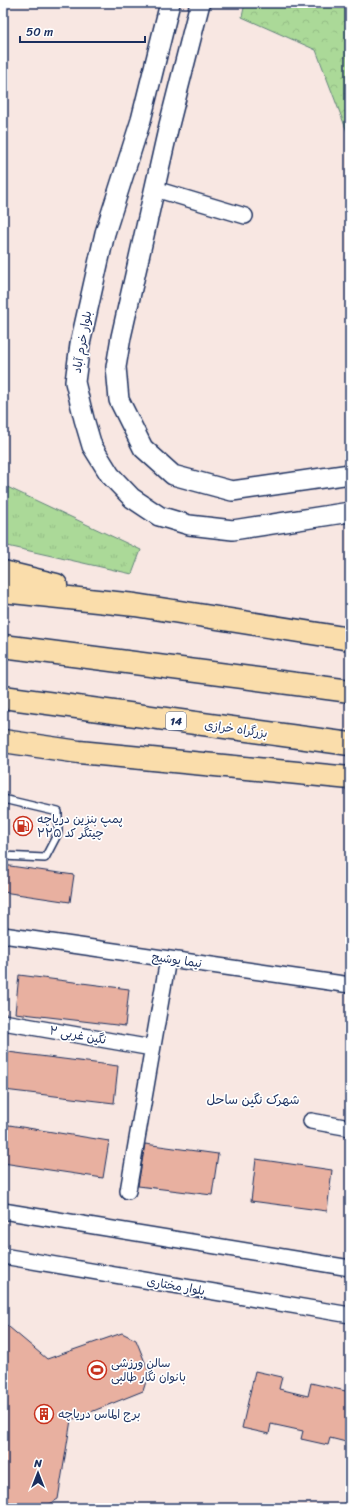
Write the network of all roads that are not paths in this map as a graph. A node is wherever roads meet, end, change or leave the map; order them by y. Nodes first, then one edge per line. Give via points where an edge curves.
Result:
1 (170, 3) edge
2 (200, 3) edge
3 (141, 120) junction
4 (169, 125) junction
5 (155, 189) junction
6 (245, 216) dead end
7 (350, 474) edge
8 (350, 512) edge
9 (3, 572) edge
10 (3, 591) edge
11 (135, 605) junction
12 (350, 639) edge
13 (3, 646) edge
14 (350, 691) edge
15 (3, 697) edge
16 (3, 740) edge
17 (350, 744) edge
18 (3, 751) edge
19 (79, 752) junction
20 (350, 778) edge
21 (3, 799) edge
22 (3, 856) edge
23 (3, 935) edge
24 (168, 959) junction
25 (350, 985) edge
26 (3, 1022) edge
27 (152, 1048) junction
28 (311, 1121) dead end
29 (350, 1128) edge
30 (128, 1191) dead end
31 (3, 1211) edge
32 (3, 1256) edge
33 (350, 1268) edge
34 (350, 1315) edge

1 - 3 street, بلوار خرم آباد
2 - 4 street
3 - 4 street
3 - 8 street, بلوار خرم آباد via 105,233 80,344 75,382 92,446 110,475 132,498 159,516 189,525 233,530
4 - 5 street
5 - 6 street
5 - 7 street via 116,367 119,400 142,448 173,475 232,491
9 - 11 highway
10 - 11 highway
11 - 12 highway
13 - 14 highway
15 - 17 highway, بزرگراه خرازی / 14
16 - 19 highway
18 - 19 highway
19 - 20 highway
21 - 22 lane via 58,812 58,833 45,858
23 - 24 street, نیما یوشیج
24 - 25 street, نیما یوشیج
24 - 27 street
26 - 27 street, نگین غربی ۲
27 - 30 street
28 - 29 street
31 - 33 street
32 - 34 street, بلوار مختاری

